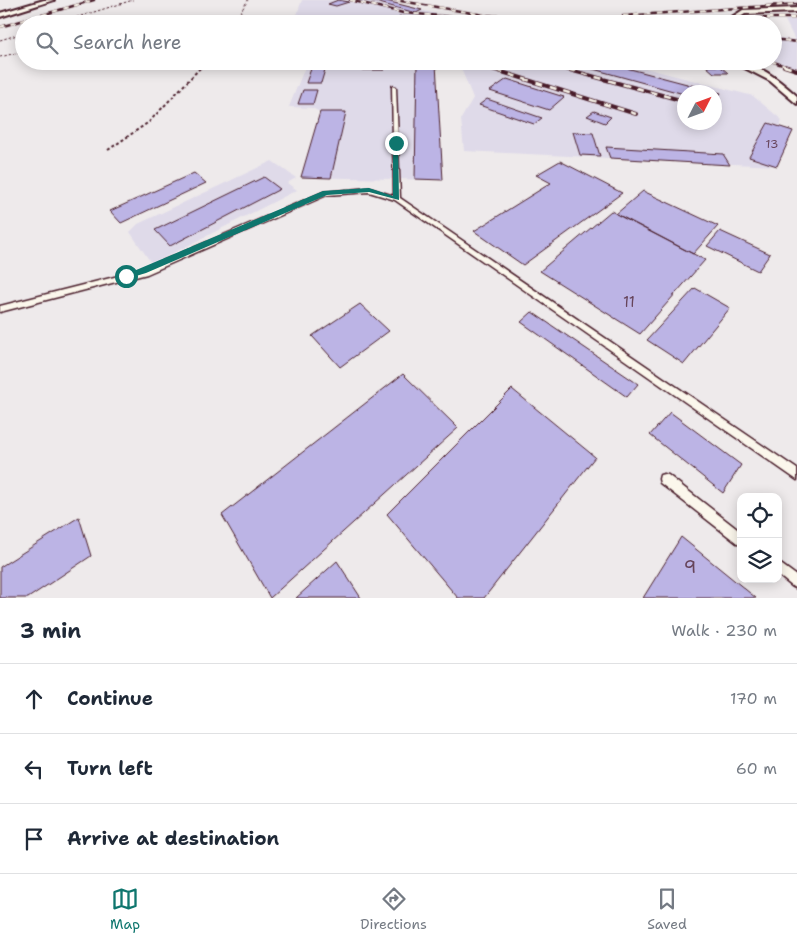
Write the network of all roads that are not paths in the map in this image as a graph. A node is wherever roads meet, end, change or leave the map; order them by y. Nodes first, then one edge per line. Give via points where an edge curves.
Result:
1 (52, 0) edge
2 (797, 10) edge
3 (0, 15) edge
4 (738, 15) edge
5 (754, 70) edge
6 (394, 87) dead end
7 (797, 101) edge
8 (397, 199) junction
9 (0, 309) edge
10 (797, 475) edge
11 (664, 479) dead end
12 (740, 538) edge
13 (782, 571) edge
14 (797, 583) edge

1 - 3 street
2 - 4 street via 743,12
5 - 7 street via 773,79
6 - 8 lane
8 - 9 lane via 369,190 326,193 144,272
8 - 10 lane
11 - 12 lane
13 - 14 lane

